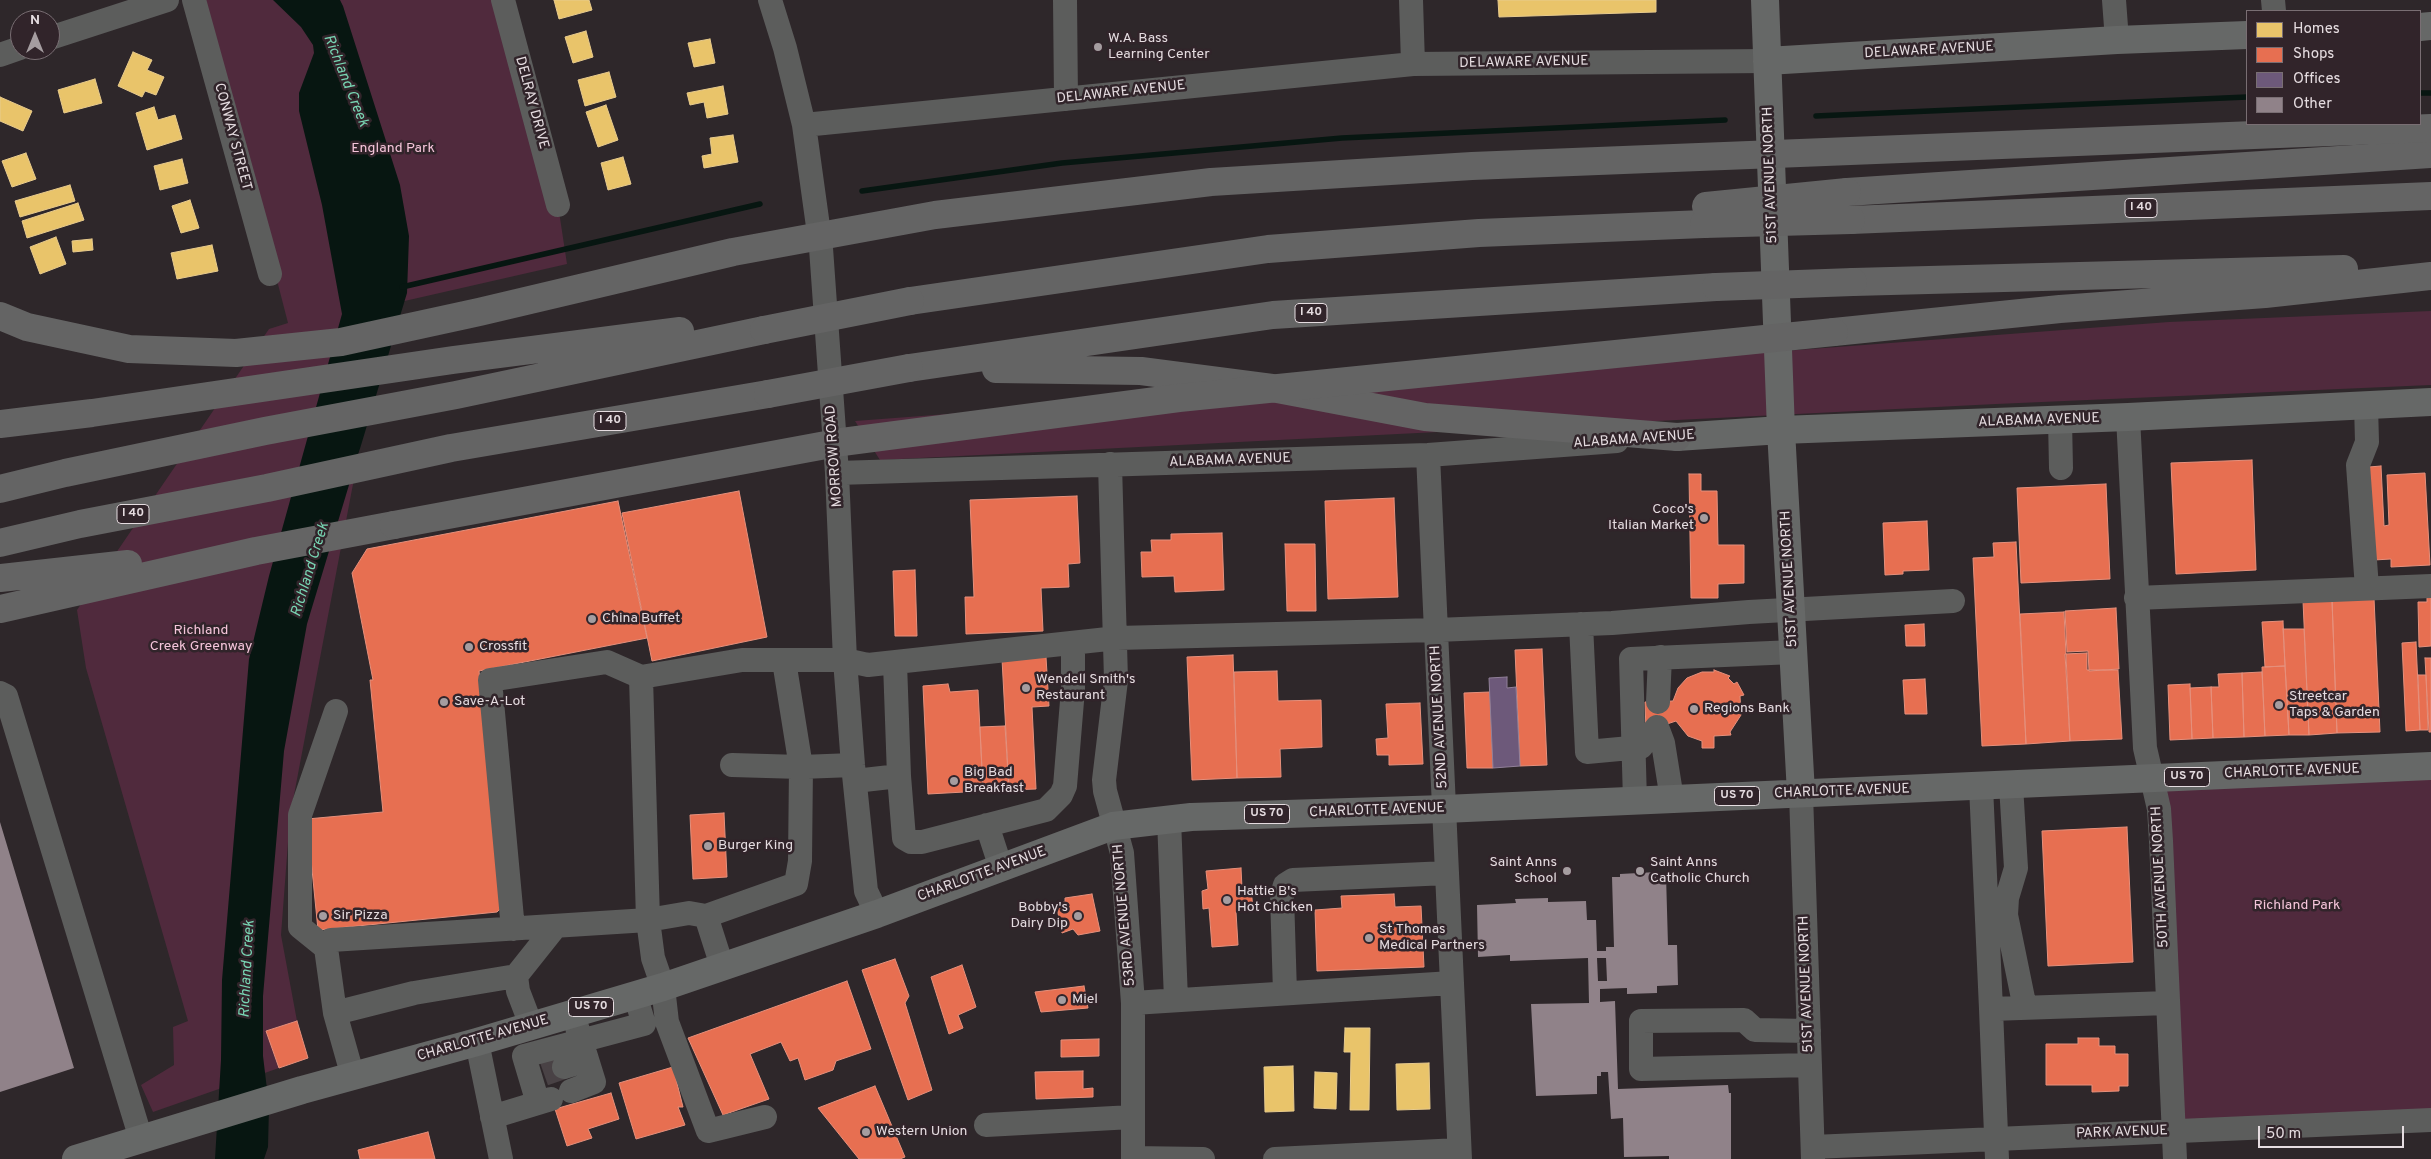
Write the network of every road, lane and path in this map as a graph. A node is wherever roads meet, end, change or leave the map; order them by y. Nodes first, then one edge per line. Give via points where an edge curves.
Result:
1 (167, 0) edge
2 (194, 0) edge
3 (503, 0) edge
4 (770, 0) edge
5 (1064, 0) edge
6 (1412, 0) edge
7 (1765, 0) edge
8 (2114, 0) edge
9 (60, 35) edge
10 (2246, 35) edge
11 (2117, 40) junction
12 (1767, 61) junction
13 (1413, 64) junction
14 (1066, 99) junction
15 (804, 125) junction
16 (2431, 128) edge
17 (2431, 154) edge
18 (2431, 196) edge
19 (558, 205) dead end
20 (1705, 215) junction
21 (2431, 267) edge
22 (270, 274) dead end
23 (2431, 276) edge
24 (0, 316) edge
25 (764, 325) junction
26 (909, 368) junction
27 (2431, 402) edge
28 (2366, 406) junction
29 (2128, 418) junction
30 (2060, 420) junction
31 (0, 424) edge
32 (1781, 430) junction
33 (1677, 437) junction
34 (1428, 455) junction
35 (1110, 464) junction
36 (2061, 468) dead end
37 (837, 473) junction
38 (0, 489) edge
39 (0, 543) edge
40 (256, 551) junction
41 (0, 578) edge
42 (2431, 586) edge
43 (2366, 588) junction
44 (2136, 598) junction
45 (1953, 601) dead end
46 (0, 609) edge
47 (1791, 610) junction
48 (1581, 624) junction
49 (1436, 630) junction
50 (1117, 638) junction
51 (1073, 643) junction
52 (1794, 652) junction
53 (1660, 657) junction
54 (784, 660) junction
55 (845, 660) junction
56 (895, 663) junction
57 (641, 677) junction
58 (0, 692) edge
59 (1658, 702) dead end
60 (336, 711) dead end
61 (1634, 749) junction
62 (732, 765) dead end
63 (2431, 766) edge
64 (801, 767) junction
65 (854, 773) junction
66 (899, 776) junction
67 (2153, 778) junction
68 (1066, 779) junction
69 (1104, 780) junction
70 (2010, 785) junction
71 (1981, 786) junction
72 (1801, 793) junction
73 (1672, 799) junction
74 (1635, 801) junction
75 (1444, 809) junction
76 (1168, 819) junction
77 (987, 825) junction
78 (1114, 826) junction
79 (1001, 868) junction
80 (1447, 873) junction
81 (877, 914) junction
82 (706, 916) junction
83 (648, 920) junction
84 (555, 926) junction
85 (514, 930) junction
86 (326, 948) junction
87 (722, 966) junction
88 (516, 976) junction
89 (1452, 983) junction
90 (663, 987) junction
91 (1285, 994) junction
92 (635, 995) junction
93 (1176, 1000) junction
94 (1133, 1002) junction
95 (2168, 1003) junction
96 (2025, 1008) junction
97 (1991, 1009) junction
98 (335, 1012) junction
99 (573, 1012) junction
100 (655, 1023) junction
101 (531, 1025) junction
102 (1809, 1031) junction
103 (477, 1042) junction
104 (584, 1050) junction
105 (1810, 1065) junction
106 (546, 1073) junction
107 (353, 1077) junction
108 (554, 1098) junction
109 (492, 1117) junction
110 (765, 1117) dead end
111 (1132, 1117) junction
112 (2431, 1120) edge
113 (986, 1125) dead end
114 (2174, 1131) junction
115 (153, 1136) junction
116 (1997, 1149) edge
117 (1813, 1153) edge
118 (1459, 1154) edge
119 (76, 1159) edge
120 (500, 1159) edge
121 (1133, 1159) edge
122 (1203, 1159) edge
123 (1275, 1159) edge
124 (2175, 1159) edge

1 - 9 street
2 - 22 street, CONWAY STREET
3 - 19 street, DELRAY DRIVE
4 - 15 street, MORROW ROAD
5 - 14 street
6 - 13 street
7 - 12 main road, 51ST AVENUE NORTH
8 - 11 street
10 - 11 main road, DELAWARE AVENUE
11 - 12 main road, DELAWARE AVENUE
12 - 13 street, DELAWARE AVENUE
12 - 32 main road, 51ST AVENUE NORTH
13 - 14 street, DELAWARE AVENUE
14 - 15 street, DELAWARE AVENUE
15 - 37 street, MORROW ROAD via 821,248
16 - 24 highway, bridge via 1472,166 1211,182 936,215 733,252 341,342 236,353 129,349 27,327
17 - 20 highway, bridge via 1847,192
18 - 20 highway, I 40, bridge via 1851,220
20 - 25 highway, I 40, bridge via 1268,249
21 - 26 highway, I 40, bridge via 1716,286 1273,315
23 - 40 highway, bridge via 2265,294 2060,309 1178,398 842,442
25 - 31 highway via 453,360
25 - 38 highway, I 40 via 456,395 265,431
26 - 33 highway via 1141,371 1272,388 1426,417
26 - 39 highway, I 40, bridge via 451,448
27 - 28 main road, ALABAMA AVENUE
28 - 29 main road, ALABAMA AVENUE
28 - 43 street via 2367,442 2358,465
29 - 30 main road, ALABAMA AVENUE
29 - 44 street, 50TH AVENUE NORTH
30 - 32 main road, ALABAMA AVENUE
30 - 36 street
32 - 33 main road, ALABAMA AVENUE
32 - 47 main road, 51ST AVENUE NORTH
33 - 34 street, ALABAMA AVENUE
34 - 35 street, ALABAMA AVENUE
34 - 49 street, 52ND AVENUE NORTH
35 - 37 street, ALABAMA AVENUE
35 - 50 street, 53RD AVENUE NORTH
37 - 55 street, MORROW ROAD
40 - 41 highway
40 - 46 highway
42 - 43 street
43 - 44 street
44 - 67 street, 50TH AVENUE NORTH via 2145,748
45 - 47 street
47 - 48 street
47 - 52 main road, 51ST AVENUE NORTH
48 - 49 street
48 - 61 street via 1588,752
49 - 50 street
49 - 75 street, 52ND AVENUE NORTH
50 - 51 street
50 - 69 street, 53RD AVENUE NORTH via 1116,680
51 - 56 street
51 - 68 street
52 - 53 street
52 - 72 main road, 51ST AVENUE NORTH
53 - 59 street
53 - 61 street via 1631,659
54 - 55 street
54 - 57 street via 742,660
54 - 64 street
55 - 56 street via 868,665
55 - 65 street, MORROW ROAD
56 - 66 street
57 - 83 street
57 - 85 street via 607,662 490,680
58 - 115 street via 6,696
60 - 86 street via 300,815 300,926
61 - 73 street via 1642,747 1657,727 1663,743
61 - 74 street
62 - 64 street
63 - 67 main road, CHARLOTTE AVENUE / US 70
64 - 65 street
64 - 82 street via 800,861 796,884
65 - 66 street
65 - 81 street, MORROW ROAD via 866,891
66 - 77 street via 904,838 911,842
67 - 70 main road, CHARLOTTE AVENUE / US 70
67 - 95 street, 50TH AVENUE NORTH via 2160,817
68 - 69 street
68 - 77 street via 1061,795 1046,810
69 - 78 street, 53RD AVENUE NORTH
70 - 71 main road, CHARLOTTE AVENUE / US 70
70 - 96 street via 2016,868 2007,898 2006,915
71 - 72 main road, CHARLOTTE AVENUE / US 70
71 - 97 street
72 - 73 main road, CHARLOTTE AVENUE / US 70
72 - 102 street, 51ST AVENUE NORTH
73 - 74 main road, CHARLOTTE AVENUE / US 70
74 - 75 main road, CHARLOTTE AVENUE / US 70
75 - 76 main road, CHARLOTTE AVENUE / US 70
75 - 80 street, 52ND AVENUE NORTH
76 - 78 main road, CHARLOTTE AVENUE / US 70
76 - 93 street
77 - 79 street
78 - 79 main road, CHARLOTTE AVENUE / US 70
78 - 94 street, 53RD AVENUE NORTH via 1121,848
79 - 81 main road, CHARLOTTE AVENUE / US 70
80 - 89 street, 52ND AVENUE NORTH
80 - 91 street via 1293,880 1285,885 1282,894
81 - 87 main road, CHARLOTTE AVENUE / US 70
82 - 83 street via 688,913
82 - 87 street
83 - 84 street
83 - 90 street via 653,958
84 - 85 street
84 - 88 street
85 - 86 street via 331,940
86 - 98 street
87 - 90 main road, CHARLOTTE AVENUE / US 70
88 - 98 street via 414,993
88 - 101 street
89 - 91 street
89 - 118 street, 52ND AVENUE NORTH
90 - 92 main road, CHARLOTTE AVENUE / US 70
90 - 100 street
91 - 93 street
92 - 99 main road, CHARLOTTE AVENUE / US 70
92 - 100 street
93 - 94 street
94 - 111 street, 53RD AVENUE NORTH
95 - 96 street
95 - 114 street, 50TH AVENUE NORTH
96 - 97 street
97 - 116 street
98 - 107 street
99 - 101 main road, CHARLOTTE AVENUE / US 70
99 - 104 street
100 - 104 street
100 - 110 street via 708,1131
101 - 103 main road, CHARLOTTE AVENUE / US 70
102 - 105 street, 51ST AVENUE NORTH
102 - 105 street via 1755,1030 1744,1020 1641,1021 1642,1069
103 - 107 main road, CHARLOTTE AVENUE / US 70
103 - 109 street
104 - 106 street
104 - 106 street via 524,1056
104 - 108 street via 594,1082
105 - 117 street, 51ST AVENUE NORTH
106 - 108 street
107 - 115 main road, CHARLOTTE AVENUE / US 70
108 - 109 street
109 - 120 street
111 - 113 street
111 - 121 street, 53RD AVENUE NORTH
112 - 114 street, PARK AVENUE
114 - 116 street, PARK AVENUE
114 - 124 street, 50TH AVENUE NORTH
115 - 119 main road, CHARLOTTE AVENUE / US 70
116 - 117 street, PARK AVENUE
118 - 123 street
121 - 122 street

